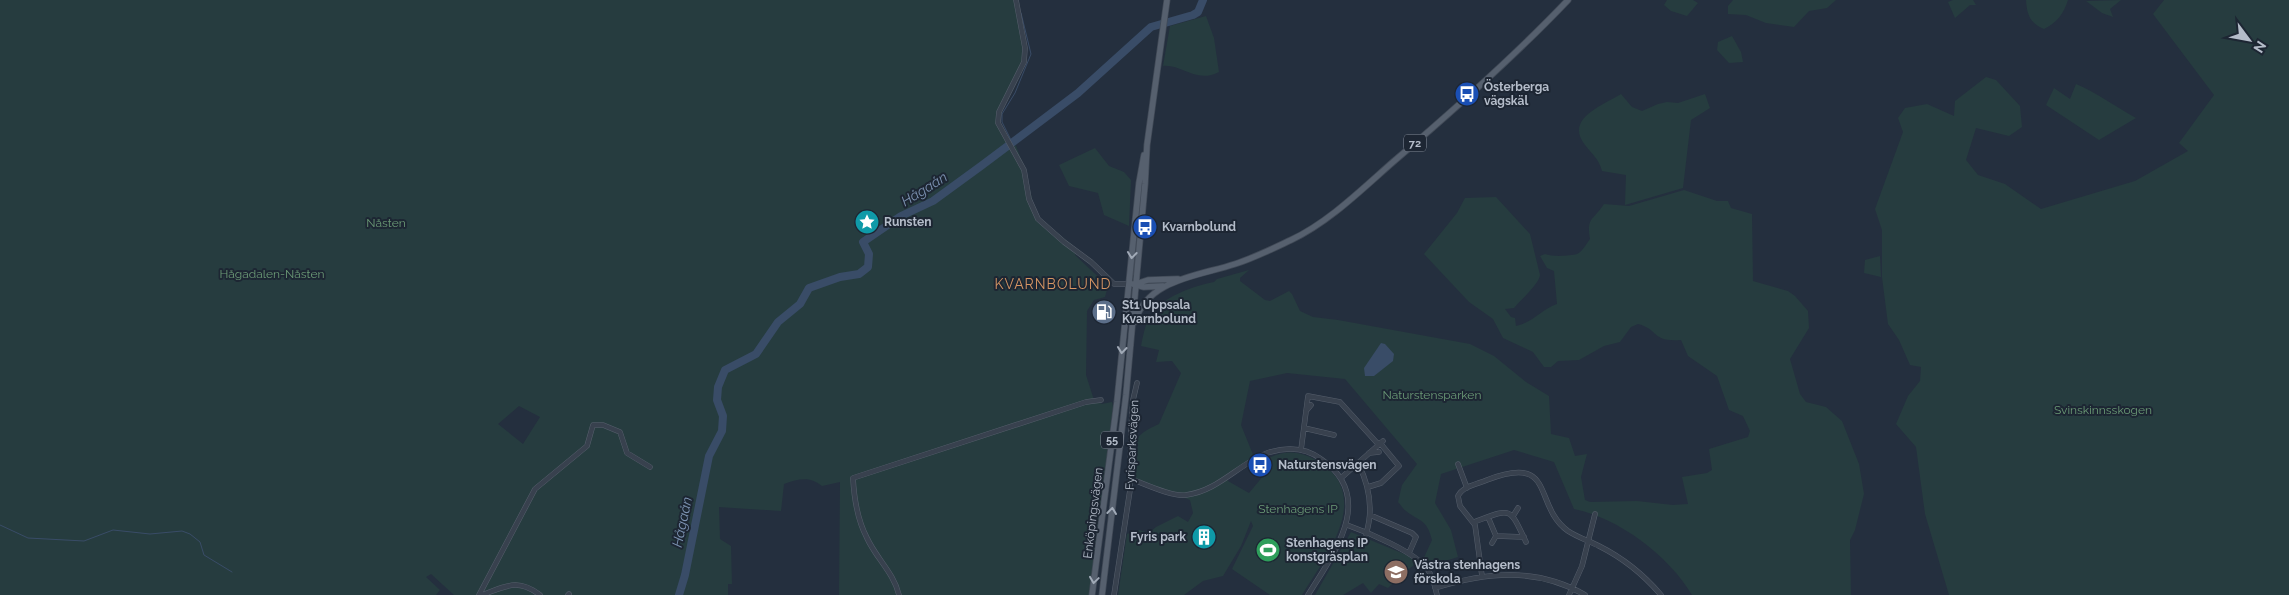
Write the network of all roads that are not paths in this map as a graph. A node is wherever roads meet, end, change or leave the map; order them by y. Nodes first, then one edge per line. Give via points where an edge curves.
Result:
1 (1016, 0) edge
2 (1168, 0) edge
3 (1568, 0) edge
4 (1147, 145) junction
5 (1138, 270) junction
6 (1182, 279) junction
7 (1148, 280) junction
8 (1129, 284) junction
9 (1136, 284) junction
10 (1166, 286) junction
11 (1131, 341) junction
12 (1137, 383) dead end
13 (1101, 400) dead end
14 (1312, 405) dead end
15 (1306, 412) junction
16 (1304, 428) junction
17 (1334, 436) dead end
18 (1380, 443) junction
19 (1301, 450) junction
20 (1379, 452) dead end
21 (1369, 453) junction
22 (1358, 463) junction
23 (1458, 464) dead end
24 (650, 467) dead end
25 (1341, 478) junction
26 (1131, 479) junction
27 (1368, 488) junction
28 (1467, 488) junction
29 (1518, 508) dead end
30 (1595, 514) dead end
31 (1370, 515) junction
32 (1513, 516) junction
33 (1488, 517) junction
34 (1474, 522) junction
35 (1347, 525) junction
36 (1366, 534) junction
37 (1496, 536) junction
38 (1524, 537) junction
39 (1589, 541) junction
40 (1526, 542) dead end
41 (1492, 543) dead end
42 (1409, 553) junction
43 (1482, 576) junction
44 (1435, 588) junction
45 (1572, 588) junction
46 (481, 595) edge
47 (540, 595) edge
48 (899, 595) edge
49 (1092, 595) edge
50 (1102, 595) edge
51 (1114, 595) edge
52 (1308, 595) edge
53 (1437, 595) edge
54 (1569, 595) edge
55 (1585, 595) edge
56 (1661, 595) edge

1 - 8 street via 1025,48 1024,62 999,112 998,123 1024,170 1029,199 1038,218 1114,284
2 - 4 main road, 55
3 - 6 main road, 72 via 1483,84 1325,219 1298,237 1244,261
4 - 5 main road, 55
4 -> 8 main road, 55 via 1139,183
5 - 7 main road
5 - 9 main road, 55
6 - 7 main road, 72
6 - 10 main road, 72
7 - 9 main road, 72
8 - 9 main road, 72
8 -> 49 main road, Enköpingsvägen / 55
9 - 10 main road, 72
9 - 11 main road, Enköpingsvägen / 55
10 - 11 main road via 1142,305
50 -> 11 main road, Enköpingsvägen / 55
12 - 26 street, Fyrisparksvägen via 1131,428
13 - 48 street via 1079,404 853,478 866,538 896,582
14 - 15 street
15 - 16 street
15 - 18 street via 1308,396 1337,400
16 - 17 street
16 - 19 street
18 - 21 street
18 - 27 street via 1400,466 1381,483
19 - 25 street via 1324,461
19 - 26 street via 1270,453 1210,488 1184,495
20 - 21 street
21 - 22 street
22 - 25 street
22 - 27 street
23 - 28 street
24 - 46 street via 629,455 620,432 603,425 593,425 584,450 535,490
25 - 35 street via 1349,504
26 - 51 street, Fyrisparksvägen
27 - 31 street
28 - 34 street via 1460,493 1458,500
28 - 39 street via 1510,472 1528,474 1541,484 1560,523 1569,532
29 - 32 street
30 - 39 street
31 - 36 street
31 - 42 street via 1412,533 1416,537
32 - 33 street via 1502,512
32 - 38 street
33 - 34 street
33 - 37 street
34 - 43 street
35 - 36 street
35 - 52 street
36 - 42 street
37 - 38 street
37 - 41 street
38 - 40 street
39 - 45 street
39 - 56 street via 1631,565
42 - 44 street via 1426,568
43 - 44 street
43 - 45 street via 1512,574 1540,577
44 - 53 street
45 - 54 street
45 - 55 street
46 - 47 street via 510,585 524,584

